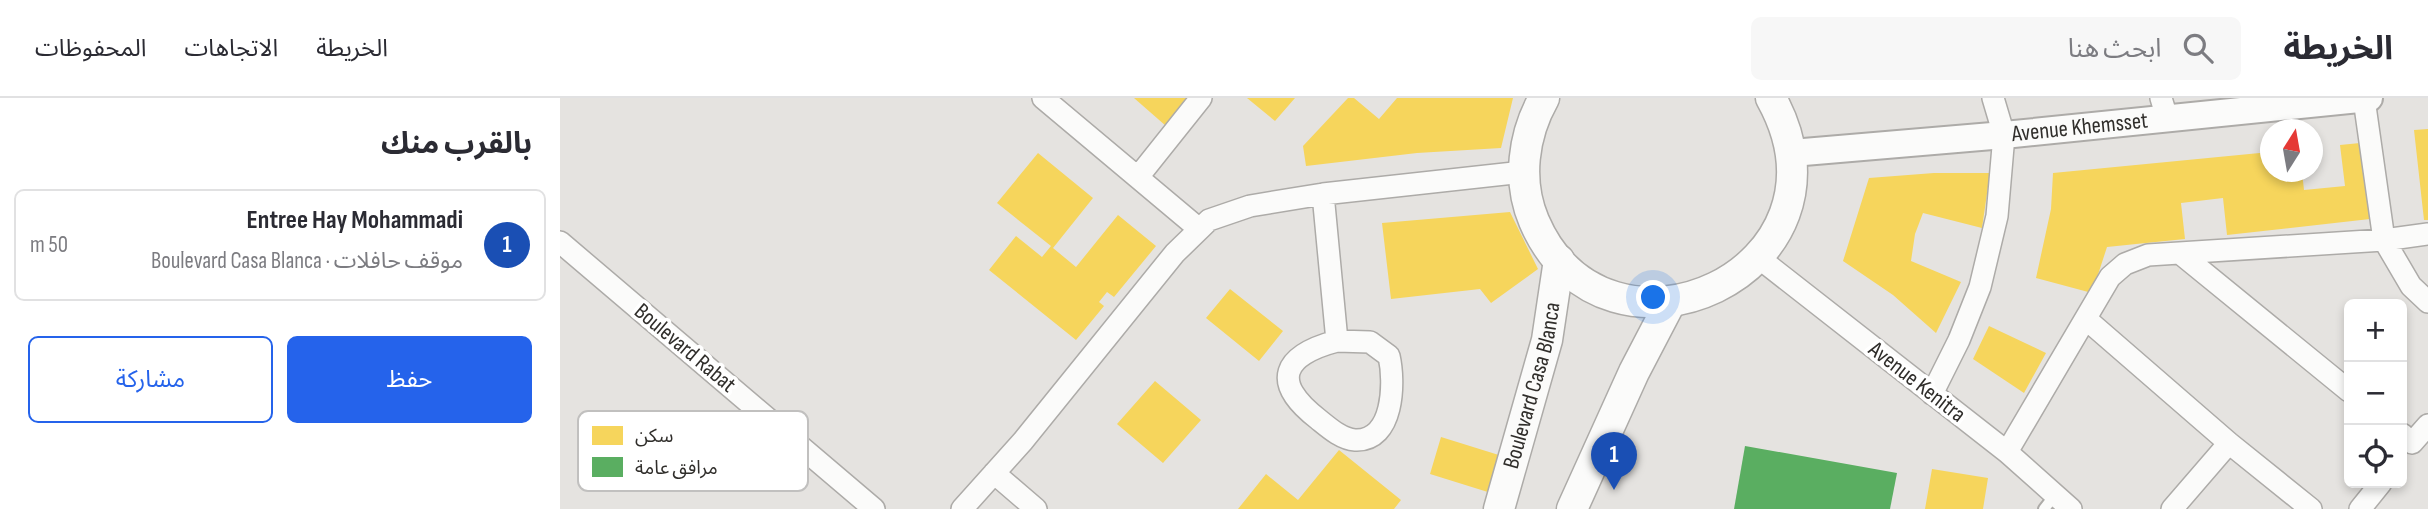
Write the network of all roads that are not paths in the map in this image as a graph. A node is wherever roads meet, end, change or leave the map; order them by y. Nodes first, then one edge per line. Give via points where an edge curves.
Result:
1 (1043, 98) edge
2 (1201, 98) edge
3 (1544, 98) edge
4 (1771, 98) edge
5 (1993, 98) edge
6 (2367, 98) edge
7 (2164, 108) edge
8 (2004, 135) junction
9 (1791, 153) junction
10 (1523, 172) junction
11 (1138, 177) junction
12 (1323, 194) junction
13 (1198, 229) junction
14 (2428, 234) edge
15 (2384, 240) junction
16 (560, 242) edge
17 (2181, 254) junction
18 (1759, 258) junction
19 (1559, 260) junction
20 (2428, 302) edge
21 (1670, 303) junction
22 (2086, 319) junction
23 (1337, 341) junction
24 (2344, 387) edge
25 (1932, 394) junction
26 (759, 411) edge
27 (2428, 425) edge
28 (2407, 442) edge
29 (2229, 443) junction
30 (2007, 452) junction
31 (808, 453) edge
32 (994, 473) junction
33 (2377, 488) edge
34 (2050, 502) edge
35 (874, 509) edge
36 (962, 509) edge
37 (1036, 509) edge
38 (1499, 509) edge
39 (1572, 509) edge
40 (2071, 509) edge
41 (2172, 509) edge
42 (2311, 509) edge
43 (2360, 509) edge

1 - 11 street
2 - 11 street
3 - 10 main road via 1532,120
4 - 9 main road via 1783,120
5 - 8 street
6 - 7 street, Avenue Khemsset
6 - 15 street
7 - 8 street, Avenue Khemsset
8 - 9 street, Avenue Khemsset
8 - 25 street via 1997,216 1980,287
9 - 18 main road via 1791,191 1780,226
10 - 12 street
10 - 19 main road via 1528,207 1540,235
11 - 13 street
12 - 13 street via 1225,213
12 - 23 street
13 - 32 street
14 - 15 street
15 - 17 street
15 - 20 street via 2411,286
16 - 26 street, Boulevard Rabat
17 - 22 street via 2148,255 2125,264 2110,277
17 - 24 street
18 - 21 main road via 1719,289
18 - 25 street, Avenue Kenitra
19 - 21 main road via 1591,286 1629,300
19 - 38 main road, Boulevard Casa Blanca via 1547,340
21 - 39 main road
22 - 29 street
22 - 30 street
23 - 23 street via 1293,363 1287,371 1289,390 1341,436 1355,440 1371,437 1391,406 1394,378 1389,356 1370,342
25 - 30 street, Avenue Kenitra
27 - 28 street
29 - 41 street
29 - 42 street
30 - 34 street, Avenue Kenitra
31 - 35 street, Boulevard Rabat
32 - 36 street
32 - 37 street
33 - 43 street
34 - 40 street, Avenue Kenitra

